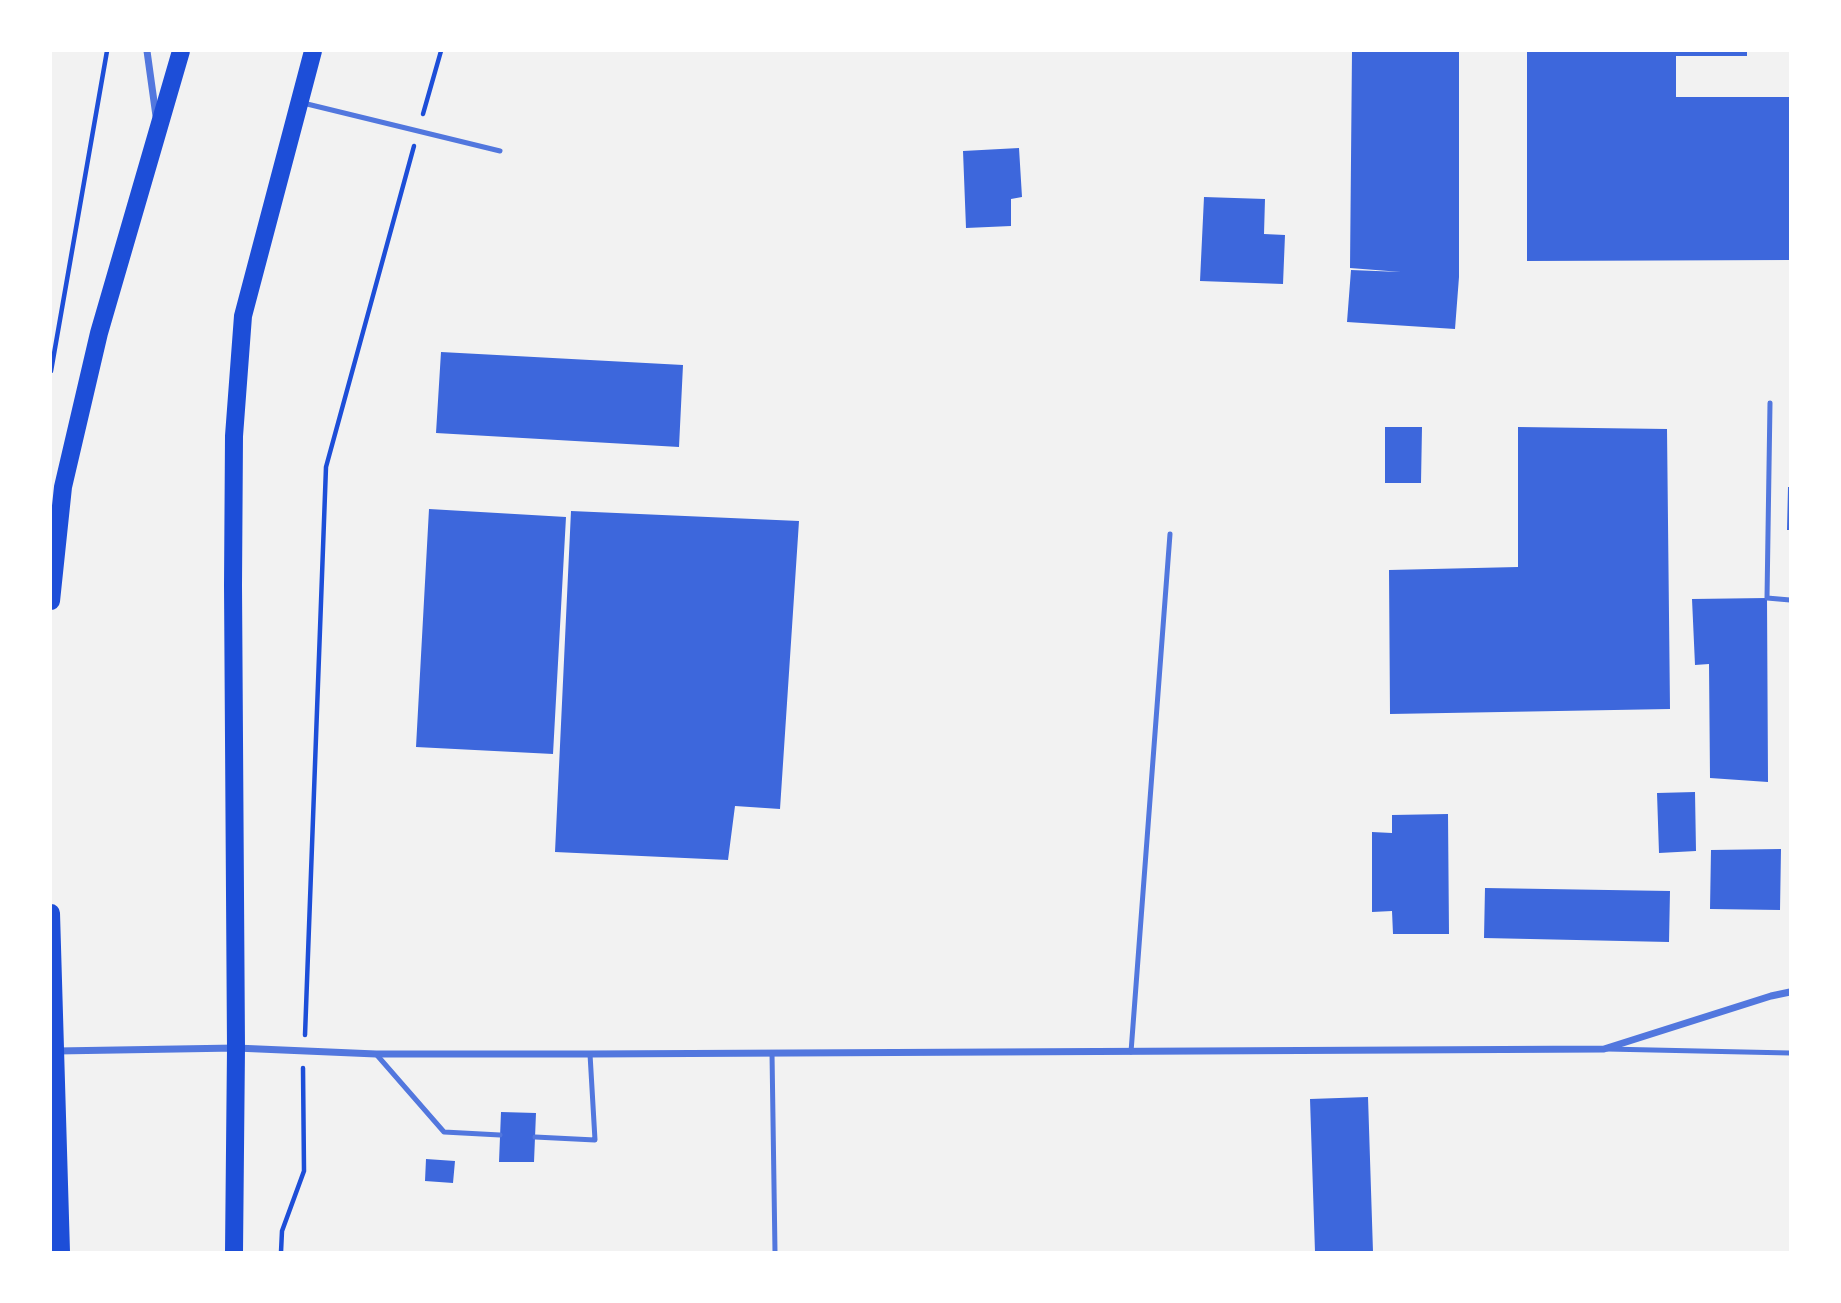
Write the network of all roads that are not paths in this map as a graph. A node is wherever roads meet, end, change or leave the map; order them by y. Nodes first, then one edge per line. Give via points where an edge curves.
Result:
1 (147, 51) edge
2 (181, 51) edge
3 (313, 51) edge
4 (299, 102) junction
5 (158, 130) junction
6 (500, 151) dead end
7 (1770, 403) dead end
8 (1170, 534) dead end
9 (1790, 600) edge
10 (51, 601) edge
11 (51, 913) edge
12 (1790, 992) edge
13 (236, 1048) junction
14 (1604, 1049) junction
15 (57, 1051) junction
16 (1131, 1052) junction
17 (772, 1053) junction
18 (1790, 1053) edge
19 (376, 1054) junction
20 (590, 1054) junction
21 (500, 1135) dead end
22 (534, 1137) dead end
23 (61, 1252) edge
24 (234, 1252) edge
25 (775, 1252) edge

1 - 5 street
2 - 5 main road
3 - 4 main road
4 - 6 lane
4 - 13 main road via 243,316 235,423
5 - 10 main road via 99,333 63,487
7 - 9 lane via 1767,598
8 - 16 lane
11 - 15 main road
12 - 14 street
13 - 15 street
13 - 19 street
13 - 24 main road
14 - 16 street
14 - 18 lane
15 - 23 main road
16 - 17 street
17 - 20 street
17 - 25 lane
19 - 20 street
19 - 21 lane via 444,1132
20 - 22 lane via 595,1140

